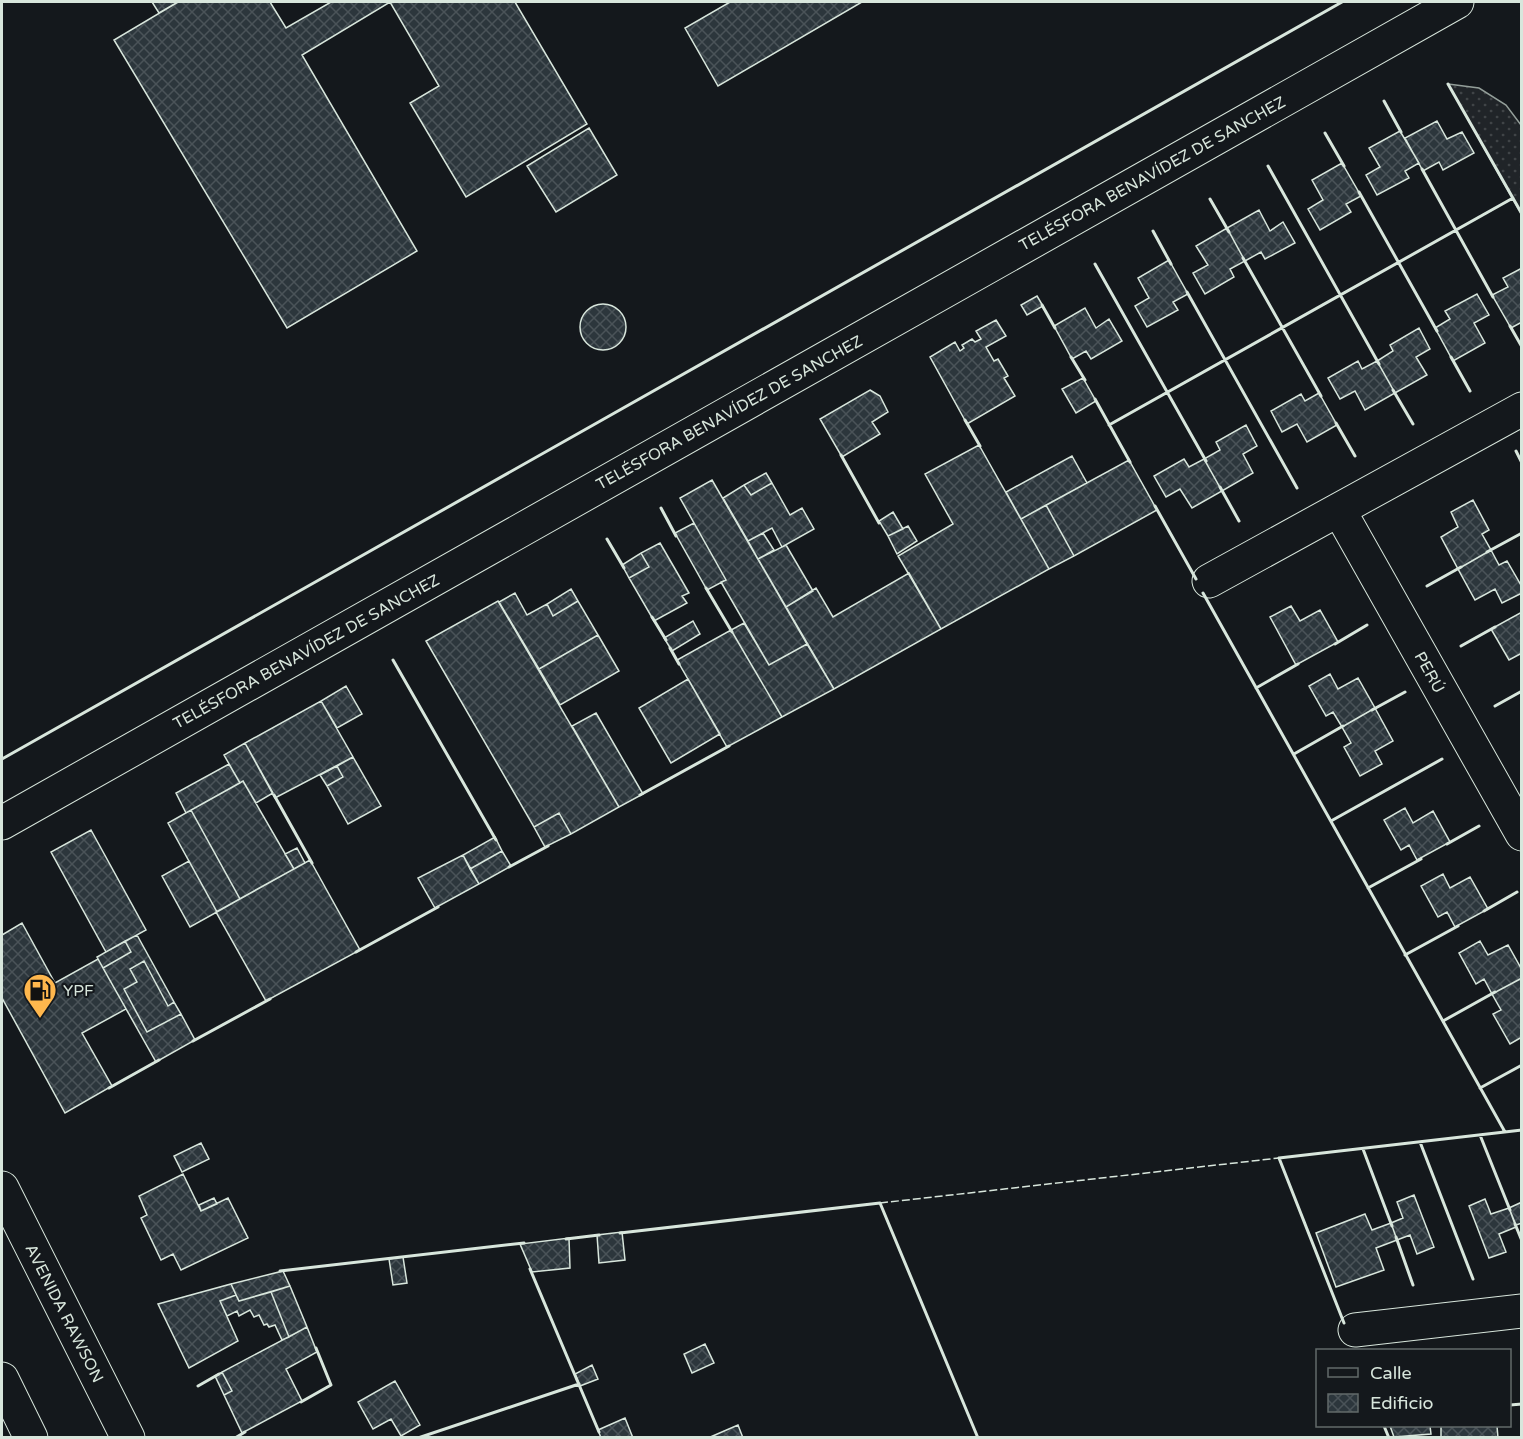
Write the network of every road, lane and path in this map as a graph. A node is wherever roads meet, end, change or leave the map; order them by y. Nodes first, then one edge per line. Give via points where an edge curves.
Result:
1 (1457, 2) edge
2 (1521, 409) edge
3 (1339, 510) junction
4 (1209, 581) dead end
5 (2, 823) edge
6 (1521, 834) edge
7 (2, 1188) edge
8 (1521, 1311) edge
9 (1355, 1330) dead end
10 (2, 1379) edge
11 (31, 1437) edge
12 (128, 1437) edge

1 - 5 main road, TELÉSFORA BENAVÍDEZ DE SANCHEZ
2 - 3 main road
3 - 4 main road
3 - 6 main road, PERÚ
7 - 12 main road, AVENIDA RAWSON
8 - 9 main road
10 - 11 main road

